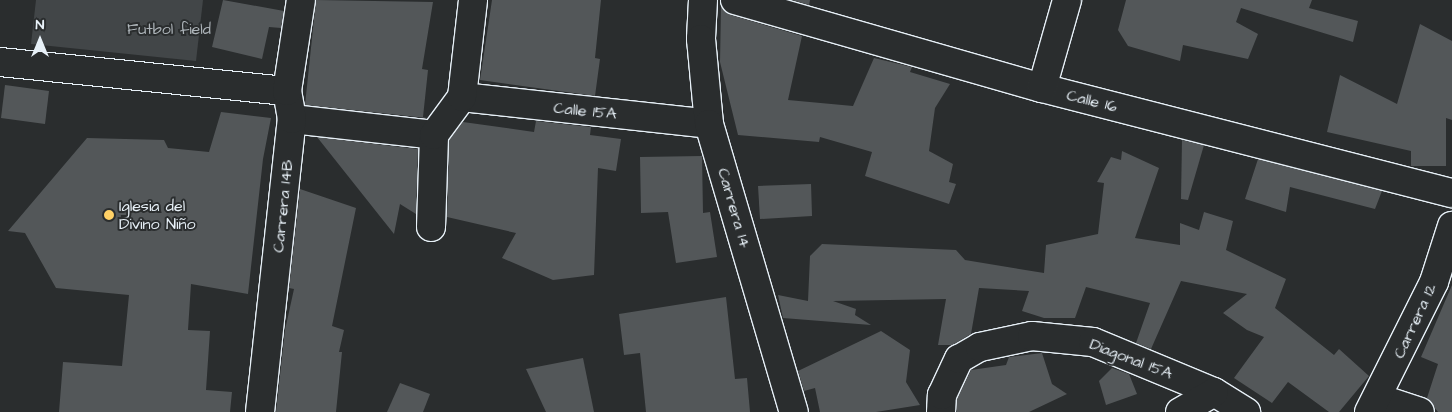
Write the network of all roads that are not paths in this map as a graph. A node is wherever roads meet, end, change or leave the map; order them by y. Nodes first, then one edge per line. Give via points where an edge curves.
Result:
1 (301, 0) edge
2 (473, 0) edge
3 (703, 0) edge
4 (735, 0) edge
5 (1067, 0) edge
6 (0, 62) edge
7 (1042, 88) junction
8 (287, 91) junction
9 (462, 97) junction
10 (292, 119) junction
11 (709, 124) junction
12 (434, 136) junction
13 (1452, 193) edge
14 (1452, 226) edge
15 (431, 227) dead end
16 (1214, 392) junction
17 (1374, 405) edge
18 (260, 412) edge
19 (794, 412) edge
20 (941, 412) edge
21 (1180, 412) edge
22 (1246, 412) edge
23 (1420, 412) edge

1 - 8 street, Carrera 14B
2 - 9 street
3 - 11 street, Carrera 14 via 701,39
4 - 7 street, Calle 16
5 - 7 street
6 - 8 street
7 - 13 street, Calle 16
8 - 10 street, Carrera 14B
9 - 11 street, Calle 15A
9 - 12 street
10 - 12 street
10 - 18 street, Carrera 14B
11 - 19 street, Carrera 14
12 - 15 street
14 - 17 street, Carrera 12 via 1434,282
16 - 20 street, Diagonal 15A via 1093,342 1032,336 980,347 959,359 942,395
16 - 21 street
16 - 22 street, Diagonal 15A
17 - 23 street

